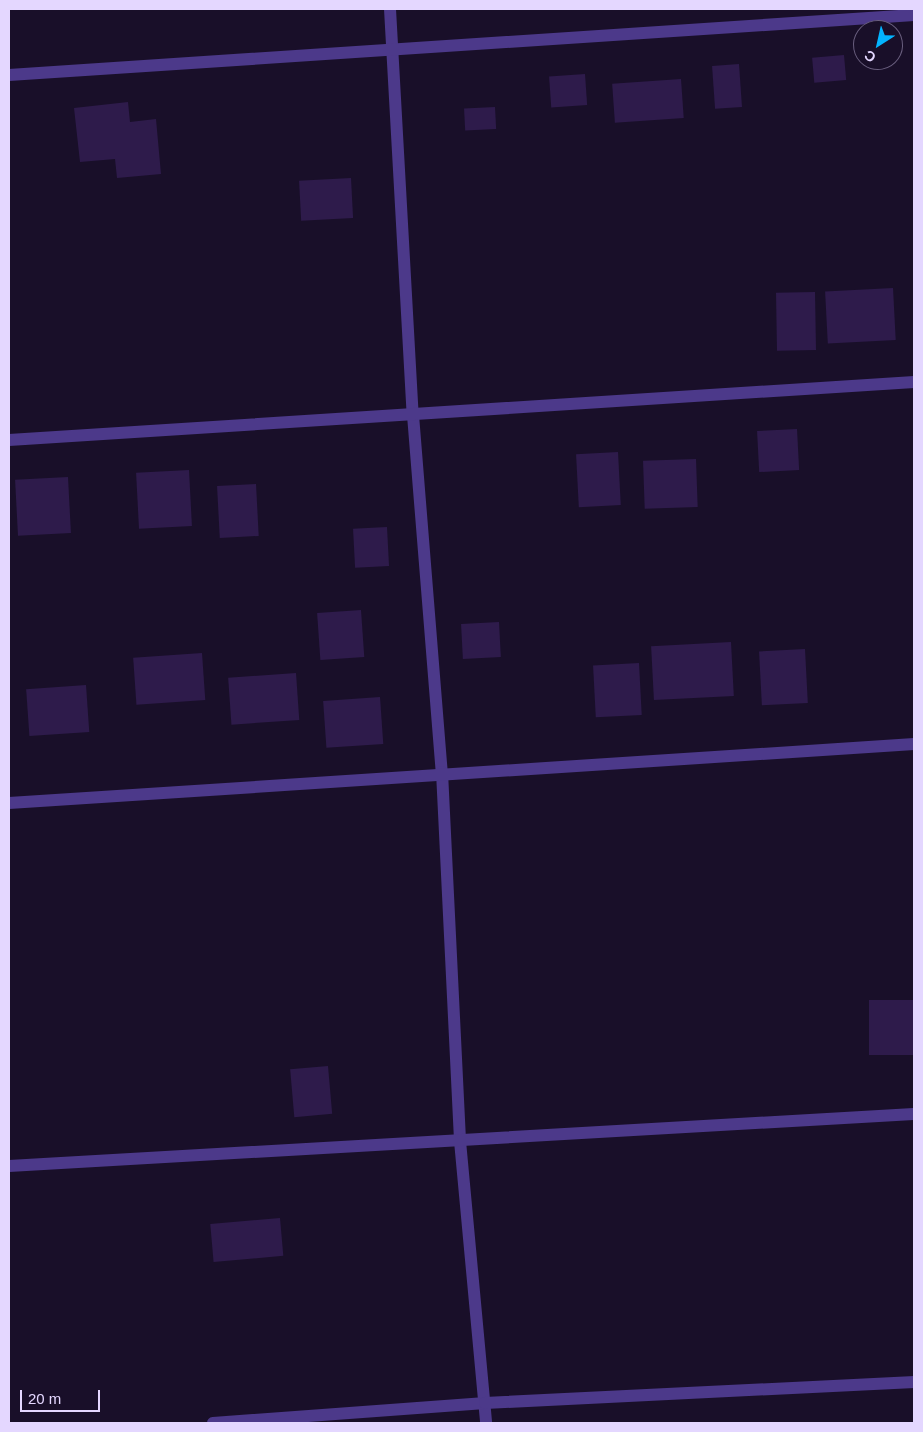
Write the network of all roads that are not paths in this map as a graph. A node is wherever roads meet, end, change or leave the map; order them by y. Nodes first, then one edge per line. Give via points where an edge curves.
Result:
1 (390, 9) edge
2 (914, 15) edge
3 (392, 50) junction
4 (9, 74) edge
5 (914, 382) edge
6 (413, 414) junction
7 (9, 440) edge
8 (914, 744) edge
9 (442, 772) junction
10 (9, 803) edge
11 (914, 1114) edge
12 (460, 1141) junction
13 (9, 1166) edge
14 (914, 1382) edge
15 (485, 1403) junction
16 (213, 1423) edge
17 (486, 1423) edge

1 - 3 lane
2 - 3 lane
3 - 4 lane
3 - 6 lane
5 - 6 lane
6 - 7 lane
6 - 9 lane
8 - 9 lane
9 - 10 lane
9 - 12 lane
11 - 12 lane
12 - 13 lane
12 - 15 lane
14 - 15 lane
15 - 16 lane
15 - 17 lane

